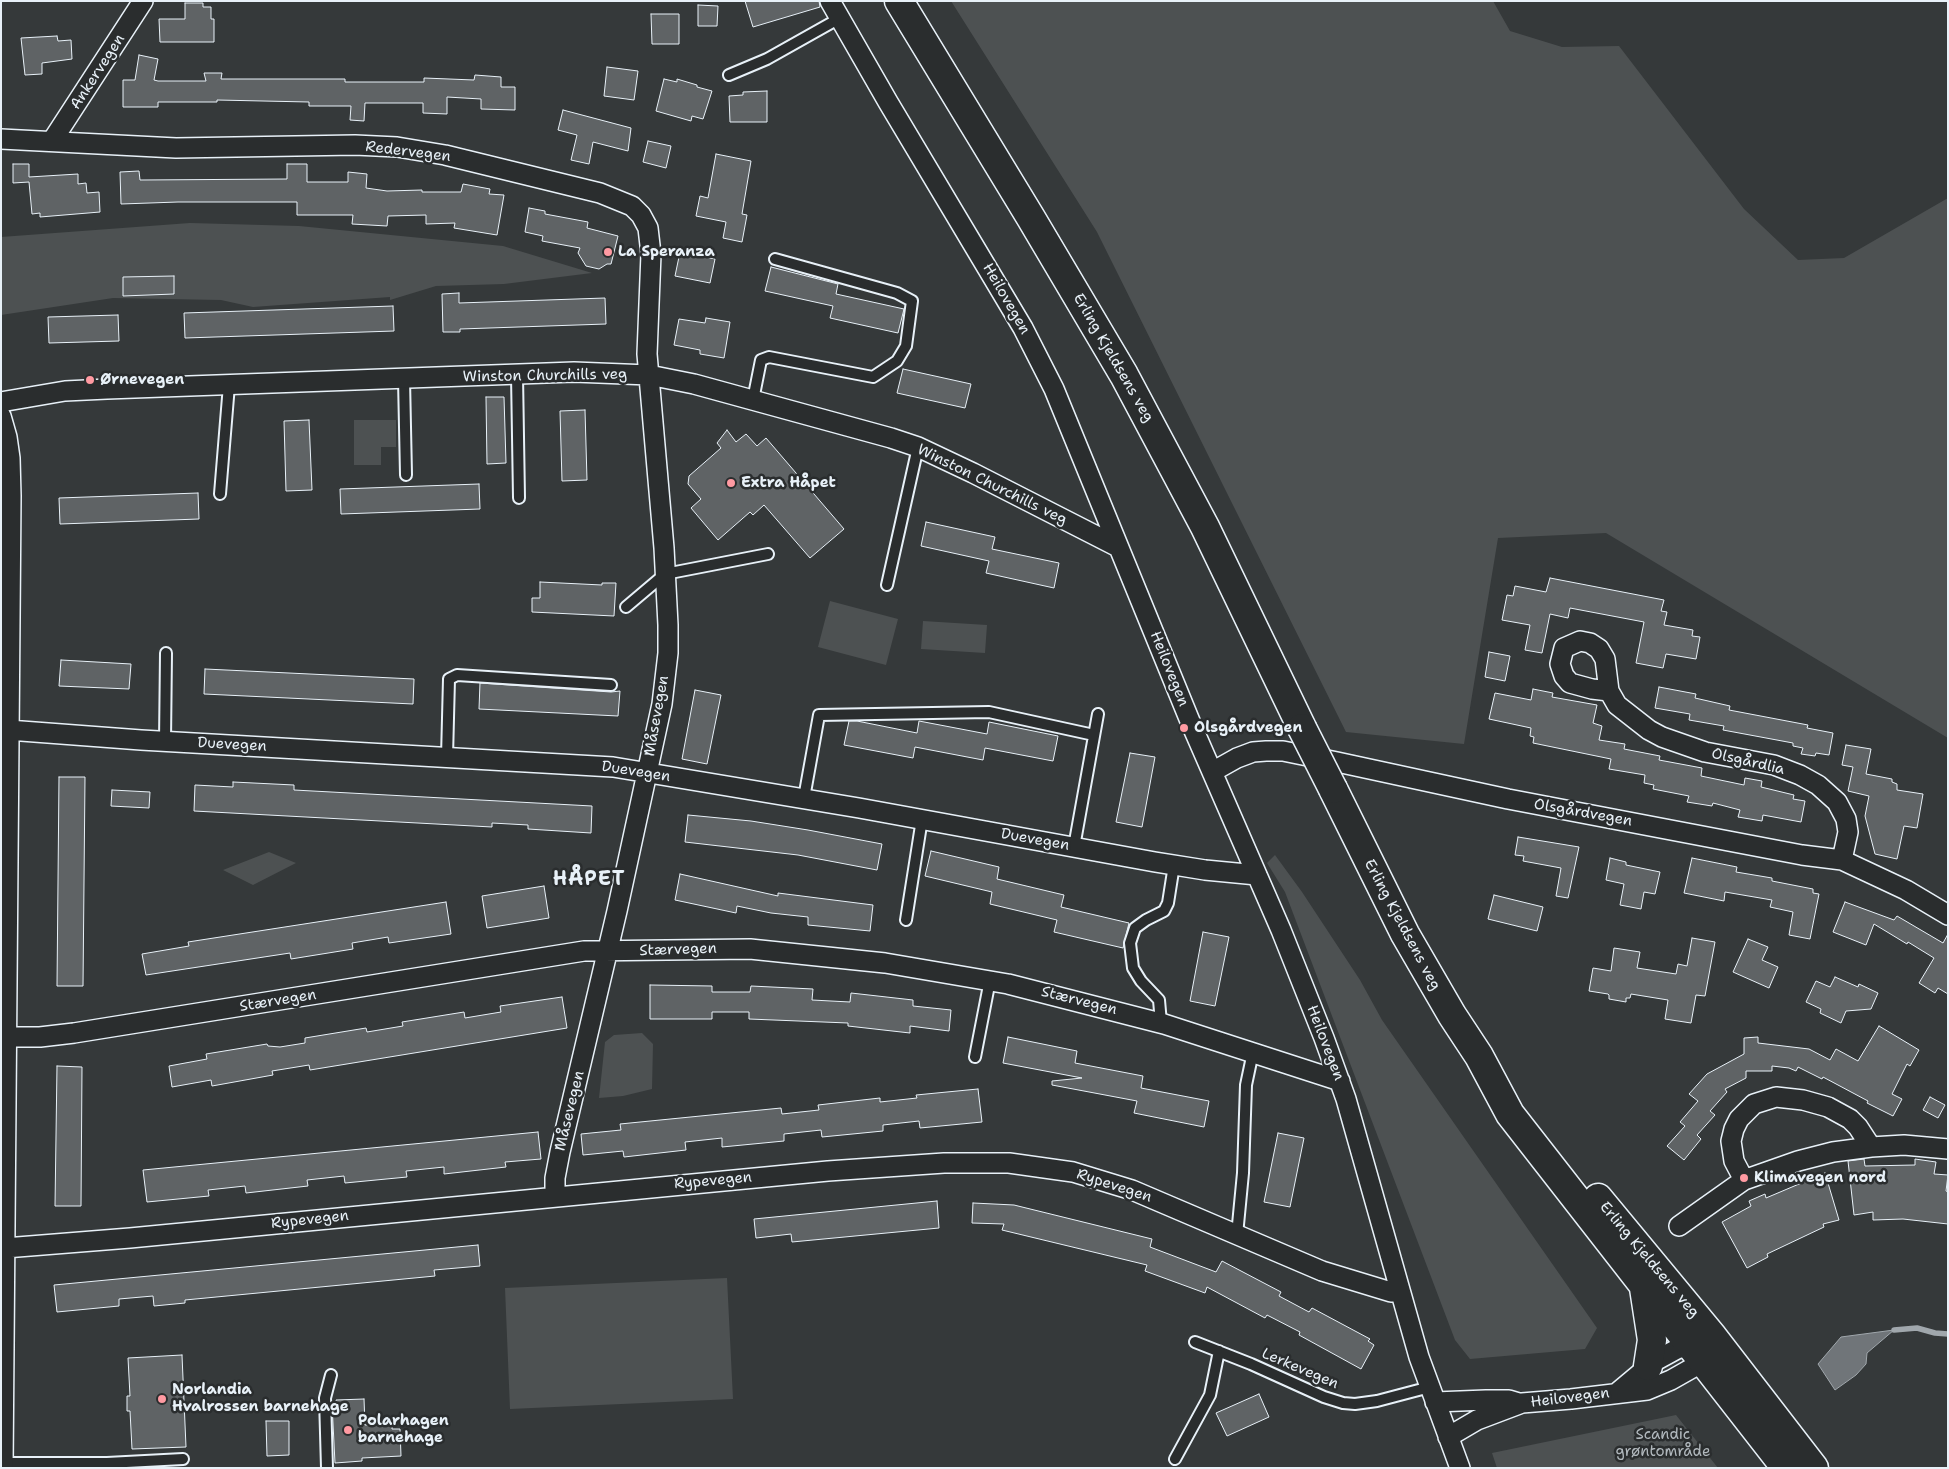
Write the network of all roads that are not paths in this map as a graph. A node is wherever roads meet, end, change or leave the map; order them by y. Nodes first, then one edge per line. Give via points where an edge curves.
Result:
1 (143, 1) edge
2 (830, 1) edge
3 (899, 1) edge
4 (840, 18) junction
5 (729, 75) dead end
6 (1, 139) edge
7 (52, 141) junction
8 (776, 259) dead end
9 (517, 375) junction
10 (648, 375) junction
11 (404, 379) junction
12 (229, 385) junction
13 (753, 400) junction
14 (1, 402) edge
15 (1, 416) edge
16 (918, 447) junction
17 (406, 475) dead end
18 (220, 494) dead end
19 (519, 498) dead end
20 (6, 544) edge
21 (1118, 547) junction
22 (768, 554) dead end
23 (665, 574) junction
24 (887, 585) dead end
25 (626, 607) dead end
26 (5, 642) edge
27 (166, 653) dead end
28 (611, 685) dead end
29 (1609, 691) dead end
30 (1098, 714) dead end
31 (8, 730) junction
32 (1094, 735) junction
33 (165, 741) junction
34 (447, 757) junction
35 (1212, 772) junction
36 (646, 773) junction
37 (4, 781) edge
38 (804, 798) junction
39 (922, 819) junction
40 (1074, 847) junction
41 (1842, 860) junction
42 (1174, 865) junction
43 (4, 870) edge
44 (1256, 875) junction
45 (1948, 915) edge
46 (906, 920) dead end
47 (608, 951) junction
48 (990, 980) junction
49 (1161, 1023) junction
50 (5, 1030) edge
51 (1254, 1052) junction
52 (975, 1056) dead end
53 (1479, 1056) junction
54 (1340, 1081) junction
55 (1871, 1147) junction
56 (1948, 1148) edge
57 (1744, 1180) junction
58 (555, 1196) junction
59 (3, 1201) edge
60 (1678, 1226) dead end
61 (1237, 1235) junction
62 (5, 1248) junction
63 (1644, 1287) junction
64 (1400, 1292) junction
65 (1195, 1342) dead end
66 (1702, 1347) junction
67 (1219, 1351) junction
68 (3, 1357) edge
69 (1648, 1366) junction
70 (331, 1375) dead end
71 (1618, 1392) junction
72 (1432, 1394) junction
73 (1522, 1404) junction
74 (1448, 1437) junction
75 (1175, 1459) dead end
76 (182, 1460) dead end
77 (3, 1466) edge
78 (327, 1468) edge
79 (1460, 1468) edge
80 (1786, 1468) edge
81 (1814, 1468) edge

1 - 7 street, Ankervegen
2 - 4 street, Heilovegen
3 - 53 highway, Erling Kjeldsens veg, bridge via 1124,375 1205,527 1405,934
4 - 5 lane via 767,59
4 - 21 street, Heilovegen via 1040,359
6 - 7 street, Redervegen
7 - 10 street, Redervegen via 176,148 397,147 568,184 623,201 641,215 650,241
8 - 13 lane via 897,293 912,301 906,346 897,361 873,377 769,357 761,360
9 - 10 street, Winston Churchills veg via 574,372
9 - 11 street, Winston Churchills veg
9 - 19 lane
10 - 13 street, Winston Churchills veg
10 - 23 street, Måsevegen
11 - 12 street, Winston Churchills veg
11 - 17 lane
12 - 14 street, Winston Churchills veg via 65,391
12 - 18 lane
13 - 16 street, Winston Churchills veg
15 - 20 street via 10,458
16 - 21 street, Winston Churchills veg
16 - 24 lane
20 - 26 street
21 - 35 street, Heilovegen
22 - 23 lane
23 - 25 lane
23 - 36 street, Måsevegen via 668,653 662,704
26 - 31 street
27 - 33 lane
28 - 34 lane via 457,675 450,679
29 - 41 street, Olsgårdlia via 1625,712 1668,739 1705,752 1774,765 1818,785 1837,802 1846,819 1848,832
30 - 32 lane
31 - 33 street, Duevegen
31 - 37 street
32 - 38 lane via 989,712 819,715
32 - 40 lane
33 - 34 street, Duevegen
34 - 36 street, Duevegen via 613,767
35 - 41 street, Olsgårdvegen via 1253,752 1283,751 1508,799
35 - 44 street, Heilovegen
36 - 38 street, Duevegen
36 - 47 street, Måsevegen
37 - 43 street
38 - 39 street, Duevegen
39 - 40 street, Duevegen
39 - 46 lane
40 - 42 street, Duevegen
41 - 45 street, Olsgårdvegen via 1906,890
42 - 44 street, Duevegen
42 - 49 lane via 1168,904 1164,911 1135,928 1130,943 1133,968 1159,1000
43 - 50 street
44 - 54 street, Heilovegen
47 - 48 street, Stærvegen via 750,949 886,963
47 - 50 street, Stærvegen via 553,955 74,1033 40,1037
47 - 58 street, Måsevegen via 560,1152
48 - 49 street, Stærvegen
48 - 52 lane
49 - 51 street, Stærvegen
50 - 59 street
51 - 54 street, Stærvegen
51 - 61 lane via 1246,1085
53 - 63 highway, Erling Kjeldsens veg via 1510,1114
53 - 66 highway, Erling Kjeldsens veg via 1511,1090 1576,1172
54 - 64 street, Heilovegen
55 - 56 street
55 - 57 street via 1798,1161
55 - 57 street via 1850,1119 1828,1107 1776,1097 1754,1104 1738,1119 1734,1129 1731,1141 1734,1161
57 - 60 street
58 - 61 street, Rypevegen via 901,1166 1009,1162 1073,1172 1116,1185
58 - 62 street, Rypevegen
59 - 62 street
61 - 64 street, Rypevegen via 1330,1274
62 - 68 street
63 - 66 highway, Erling Kjeldsens veg
63 - 69 highway via 1652,1340
64 - 72 street, Heilovegen
65 - 67 lane, Lerkevegen
66 - 69 street, Heilovegen via 1677,1349
66 - 71 street, Heilovegen via 1694,1367 1665,1383 1635,1392
66 - 80 highway, Erling Kjeldsens veg
66 - 81 highway, Erling Kjeldsens veg
67 - 72 lane, Lerkevegen via 1343,1403
67 - 75 lane via 1210,1395
68 - 77 street
69 - 71 street, Heilovegen
70 - 78 lane via 325,1398
71 - 73 street, Heilovegen
72 - 73 street, Heilovegen
72 - 74 street, Heilovegen
73 - 74 street, Heilovegen via 1477,1420
74 - 79 street, Heilovegen
76 - 77 lane

